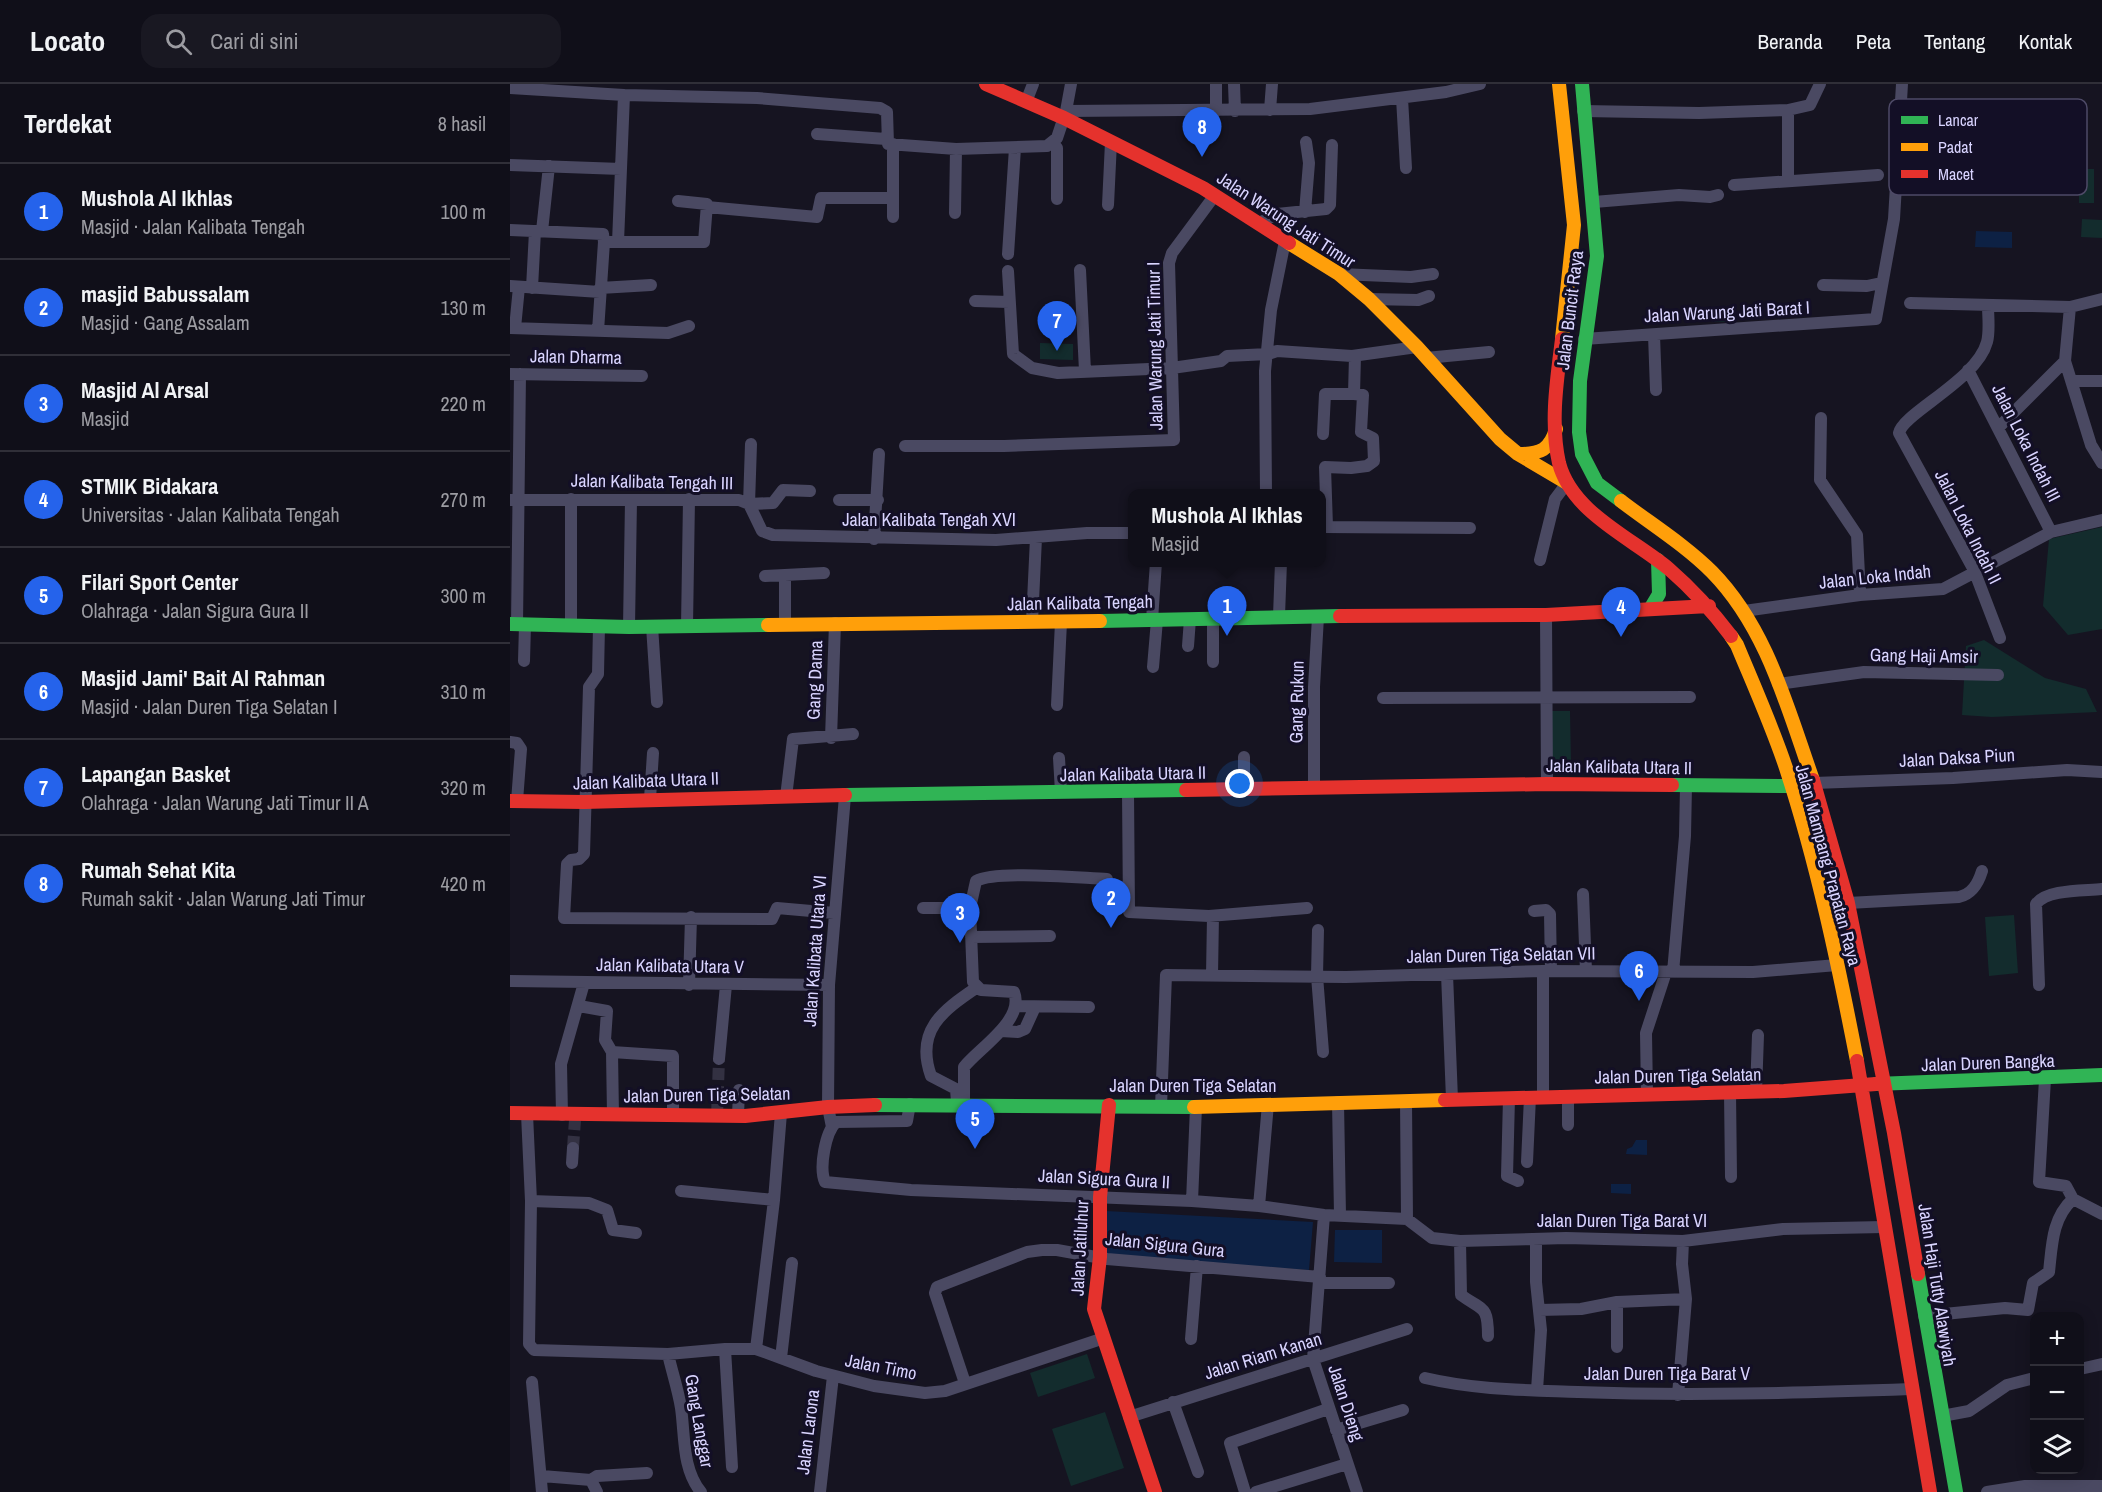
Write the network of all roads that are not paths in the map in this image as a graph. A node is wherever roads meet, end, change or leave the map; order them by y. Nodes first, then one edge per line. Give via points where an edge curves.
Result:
1 (986, 84) edge
2 (1033, 84) edge
3 (1071, 84) edge
4 (1216, 84) edge
5 (1234, 84) edge
6 (1272, 84) edge
7 (1480, 84) edge
8 (1559, 84) edge
9 (1582, 84) edge
10 (1820, 84) edge
11 (1902, 84) edge
12 (510, 88) edge
13 (624, 95) junction
14 (1402, 98) junction
15 (1901, 99) edge
16 (1026, 102) junction
17 (1270, 110) junction
18 (1788, 110) junction
19 (1216, 111) junction
20 (1235, 111) junction
21 (1584, 111) junction
22 (1065, 115) junction
23 (817, 134) dead end
24 (890, 141) junction
25 (1111, 142) junction
26 (1306, 142) dead end
27 (1053, 143) junction
28 (1332, 145) dead end
29 (1015, 148) junction
30 (956, 150) junction
31 (510, 165) edge
32 (549, 166) junction
33 (1406, 168) dead end
34 (621, 169) junction
35 (1878, 175) dead end
36 (1788, 181) junction
37 (1734, 185) dead end
38 (1215, 195) junction
39 (1718, 195) dead end
40 (1895, 195) edge
41 (893, 198) junction
42 (1057, 199) dead end
43 (678, 201) dead end
44 (1594, 202) junction
45 (707, 205) junction
46 (1108, 205) dead end
47 (1305, 212) junction
48 (955, 213) dead end
49 (893, 217) dead end
50 (1259, 223) junction
51 (510, 230) edge
52 (539, 231) junction
53 (1285, 241) junction
54 (604, 242) junction
55 (618, 242) junction
56 (1008, 254) dead end
57 (1080, 270) dead end
58 (1008, 271) dead end
59 (1339, 274) junction
60 (1433, 274) dead end
61 (1881, 283) junction
62 (651, 285) dead end
63 (1823, 285) dead end
64 (520, 287) edge
65 (600, 290) junction
66 (1429, 296) dead end
67 (1369, 299) junction
68 (2102, 299) edge
69 (975, 301) dead end
70 (1009, 302) junction
71 (1910, 303) dead end
72 (1988, 305) junction
73 (2070, 307) junction
74 (689, 326) dead end
75 (513, 328) edge
76 (598, 331) junction
77 (1654, 335) junction
78 (1584, 339) junction
79 (1488, 352) dead end
80 (1421, 353) junction
81 (1268, 354) junction
82 (1355, 356) junction
83 (2065, 361) junction
84 (1172, 368) junction
85 (1968, 370) junction
86 (1085, 371) junction
87 (515, 374) edge
88 (642, 376) dead end
89 (2073, 381) junction
90 (2102, 381) edge
91 (1656, 390) dead end
92 (1354, 394) junction
93 (1821, 418) dead end
94 (1999, 426) junction
95 (1557, 427) junction
96 (1323, 434) dead end
97 (751, 444) dead end
98 (905, 446) dead end
99 (879, 454) dead end
100 (1518, 454) junction
101 (2102, 463) edge
102 (1567, 483) junction
103 (1266, 489) edge
104 (1325, 489) edge
105 (810, 490) dead end
106 (1610, 495) joint
107 (571, 499) junction
108 (688, 499) junction
109 (514, 500) edge
110 (631, 500) junction
111 (839, 500) dead end
112 (878, 500) junction
113 (749, 504) junction
114 (2102, 520) edge
115 (1326, 527) edge
116 (1470, 528) dead end
117 (2051, 532) junction
118 (1128, 533) edge
119 (773, 536) joint
120 (1036, 538) junction
121 (874, 539) junction
122 (1540, 560) dead end
123 (1658, 560) junction
124 (1156, 567) edge
125 (1281, 567) edge
126 (1974, 570) junction
127 (824, 573) dead end
128 (785, 575) junction
129 (765, 576) dead end
130 (1860, 595) junction
131 (1709, 606) junction
132 (1650, 609) junction
133 (1744, 611) junction
134 (1546, 615) junction
135 (1279, 616) junction
136 (1317, 617) junction
137 (1190, 619) junction
138 (1213, 619) junction
139 (1155, 620) junction
140 (1032, 622) junction
141 (1061, 622) junction
142 (835, 623) junction
143 (785, 624) junction
144 (517, 625) edge
145 (571, 626) junction
146 (599, 626) junction
147 (651, 626) junction
148 (687, 626) junction
149 (629, 627) junction
150 (2000, 638) dead end
151 (1188, 646) dead end
152 (524, 661) dead end
153 (1213, 662) dead end
154 (1153, 667) dead end
155 (1998, 675) dead end
156 (1778, 684) junction
157 (1547, 696) junction
158 (1690, 697) dead end
159 (1383, 698) dead end
160 (657, 702) dead end
161 (1057, 705) dead end
162 (854, 734) dead end
163 (831, 738) junction
164 (510, 742) edge
165 (652, 753) dead end
166 (1244, 757) dead end
167 (1059, 758) dead end
168 (2102, 772) edge
169 (1814, 783) junction
170 (1547, 784) junction
171 (1686, 786) junction
172 (1791, 786) junction
173 (1314, 788) junction
174 (1244, 790) junction
175 (1061, 792) junction
176 (1128, 792) junction
177 (845, 796) junction
178 (786, 797) junction
179 (650, 799) junction
180 (513, 801) edge
181 (585, 802) junction
182 (1982, 871) dead end
183 (1107, 879) dead end
184 (2102, 889) edge
185 (1583, 894) dead end
186 (1848, 903) junction
187 (923, 908) dead end
188 (970, 908) junction
189 (1307, 908) dead end
190 (1533, 910) dead end
191 (834, 913) junction
192 (1213, 916) junction
193 (691, 917) junction
194 (1318, 930) dead end
195 (1050, 936) dead end
196 (971, 937) junction
197 (1837, 965) junction
198 (1547, 971) junction
199 (1586, 971) junction
200 (1670, 972) junction
201 (1447, 974) junction
202 (1212, 975) junction
203 (1317, 976) junction
204 (510, 981) edge
205 (584, 983) junction
206 (689, 985) junction
207 (726, 985) junction
208 (829, 985) junction
209 (2039, 985) dead end
210 (976, 988) junction
211 (1865, 989) junction
212 (1843, 992) junction
213 (579, 1006) junction
214 (1016, 1006) junction
215 (1035, 1006) junction
216 (1089, 1007) dead end
217 (1001, 1031) junction
218 (1758, 1035) dead end
219 (612, 1052) junction
220 (1323, 1052) dead end
221 (719, 1059) tunnel mouth
222 (2102, 1075) edge
223 (2046, 1079) junction
224 (1880, 1084) junction
225 (958, 1086) junction
226 (1859, 1086) junction
227 (739, 1090) dead end
228 (1730, 1092) junction
229 (1756, 1092) junction
230 (1647, 1094) junction
231 (1537, 1096) junction
232 (1568, 1096) junction
233 (1509, 1098) junction
234 (1452, 1099) junction
235 (1406, 1101) junction
236 (1338, 1102) junction
237 (961, 1103) junction
238 (910, 1104) junction
239 (1268, 1104) junction
240 (1109, 1105) junction
241 (828, 1107) junction
242 (1161, 1107) junction
243 (1196, 1107) junction
244 (510, 1113) edge
245 (781, 1113) junction
246 (527, 1114) junction
247 (613, 1115) junction
248 (673, 1115) junction
249 (571, 1116) junction
250 (738, 1116) junction
251 (1568, 1125) dead end
252 (831, 1127) junction
253 (573, 1148) tunnel mouth
254 (1527, 1162) dead end
255 (572, 1163) dead end
256 (1731, 1177) dead end
257 (1518, 1181) dead end
258 (681, 1191) dead end
259 (1100, 1197) junction
260 (2073, 1199) junction
261 (774, 1200) junction
262 (1192, 1201) junction
263 (531, 1202) junction
264 (1259, 1206) junction
265 (2102, 1214) edge
266 (1324, 1215) junction
267 (1340, 1215) junction
268 (1407, 1219) junction
269 (1884, 1227) junction
270 (636, 1233) dead end
271 (1536, 1239) junction
272 (1460, 1241) junction
273 (1683, 1241) junction
274 (1100, 1257) junction
275 (792, 1263) dead end
276 (1197, 1266) junction
277 (1319, 1280) junction
278 (1389, 1283) dead end
279 (1686, 1299) junction
280 (1617, 1302) junction
281 (1539, 1310) junction
282 (1924, 1316) junction
283 (1407, 1329) dead end
284 (1488, 1336) dead end
285 (1104, 1338) junction
286 (1191, 1339) dead end
287 (1617, 1347) dead end
288 (724, 1349) junction
289 (756, 1349) junction
290 (668, 1354) junction
291 (782, 1358) junction
292 (1314, 1359) junction
293 (2102, 1364) edge
294 (2084, 1368) edge
295 (833, 1376) junction
296 (1425, 1378) dead end
297 (2030, 1379) edge
298 (532, 1382) dead end
299 (965, 1383) junction
300 (1911, 1389) junction
301 (1537, 1390) junction
302 (1678, 1395) junction
303 (1173, 1402) junction
304 (1328, 1409) junction
305 (1403, 1410) dead end
306 (1942, 1416) junction
307 (1129, 1417) junction
308 (1336, 1430) junction
309 (1347, 1464) junction
310 (732, 1467) dead end
311 (1198, 1472) dead end
312 (647, 1473) dead end
313 (542, 1476) junction
314 (594, 1486) edge
315 (2102, 1486) edge
316 (542, 1492) edge
317 (701, 1492) edge
318 (820, 1492) edge
319 (1155, 1492) edge
320 (1245, 1492) edge
321 (1256, 1492) edge
322 (1357, 1492) edge
323 (1930, 1492) edge
324 (1956, 1492) edge
325 (1987, 1492) edge

1 - 16 street, Jalan Warung Jati Timur
2 - 16 street
3 - 22 street
4 - 19 street
5 - 20 street
6 - 17 street
7 - 14 street
8 - 95 street, Jalan Buncit Raya via 1574,225 1568,303 1558,356
9 - 21 street, Jalan Buncit Raya
10 - 18 street via 1810,105
11 - 15 street
12 - 13 street
13 - 24 street via 757,98 880,108 887,112
13 - 34 street
14 - 17 street
14 - 33 street
16 - 22 street, Jalan Warung Jati Timur
17 - 20 street
18 - 21 street
18 - 36 street
19 - 20 street
19 - 22 street via 1166,109
21 - 44 street, Jalan Buncit Raya
22 - 25 street, Jalan Warung Jati Timur
22 - 27 street
23 - 24 street
24 - 30 street
24 - 41 street
25 - 38 street, Jalan Warung Jati Timur
25 - 46 street
26 - 47 street via 1310,163
27 - 29 street
27 - 42 street via 1057,148
28 - 47 street via 1330,205
29 - 30 street
29 - 56 street
30 - 48 street
31 - 32 street
32 - 34 street
32 - 52 street
34 - 55 street
35 - 36 street
36 - 37 street
38 - 50 street, Jalan Warung Jati Timur
38 - 84 street, Jalan Warung Jati Timur I via 1168,263
39 - 44 street
40 - 61 street
41 - 45 street via 820,198 817,216
41 - 49 street
43 - 45 street
44 - 78 street, Jalan Buncit Raya via 1597,256
45 - 55 street via 703,242
47 - 50 street via 1277,214
50 - 53 street, Jalan Warung Jati Timur
51 - 52 street
52 - 54 street via 603,234
52 - 64 street
53 - 59 street, Jalan Warung Jati Timur
53 - 81 street via 1271,310
54 - 55 street
54 - 65 street
57 - 86 street
58 - 70 street
59 - 60 street
59 - 67 street, Jalan Warung Jati Timur
61 - 63 street
61 - 77 street, Jalan Warung Jati Barat I via 1878,315 1873,322
62 - 65 street
64 - 65 street
64 - 75 street
65 - 76 street
66 - 67 street via 1418,300
67 - 80 street, Jalan Warung Jati Timur
68 - 73 street
69 - 70 street
70 - 86 street via 1013,354 1032,368 1058,374
71 - 72 street
72 - 73 street
72 - 85 street via 1987,345
73 - 83 street
74 - 76 street via 668,333
75 - 76 street
77 - 78 street, Jalan Warung Jati Barat I
77 - 91 street
78 - 106 street, Jalan Buncit Raya via 1580,443 1590,473
79 - 80 street
80 - 82 street
80 - 100 street, Jalan Warung Jati Timur via 1446,387
81 - 82 street via 1277,351
81 - 84 street via 1227,356 1221,362
81 - 103 street
82 - 92 street
83 - 89 street
83 - 94 street
84 - 86 street
84 - 98 street, Jalan Warung Jati Timur I via 1174,440
85 - 94 street, Jalan Loka Indah III
85 - 126 street, Jalan Loka Indah II via 1933,402 1904,421 1899,433
87 - 88 street, Jalan Dharma
87 - 109 street
89 - 90 street
89 - 101 street via 2091,445
92 - 96 street via 1325,394
92 - 104 street via 1363,394 1362,432 1373,438 1374,461 1359,467 1325,467
93 - 130 street via 1820,480 1857,535
94 - 117 street, Jalan Loka Indah III
95 - 100 street via 1547,450
95 - 102 street, Jalan Buncit Raya
97 - 113 street
99 - 112 street
100 - 102 street, Jalan Warung Jati Timur
102 - 122 street via 1555,499
102 - 123 street, Jalan Mampang Prapatan Raya via 1589,509
105 - 113 street via 783,490 773,503
106 - 133 street, Jalan Mampang Prapatan Raya via 1692,554
107 - 109 street, Jalan Kalibata Tengah III
107 - 110 street, Jalan Kalibata Tengah III
107 - 145 street
108 - 110 street, Jalan Kalibata Tengah III
108 - 113 street, Jalan Kalibata Tengah III via 739,500
108 - 148 street
109 - 144 street
110 - 149 street
111 - 112 street
112 - 121 street
113 - 119 street, Jalan Kalibata Tengah III via 762,531
114 - 117 street, Jalan Loka Indah
115 - 116 street
117 - 126 street, Jalan Loka Indah
118 - 120 street
119 - 121 street, Jalan Kalibata Tengah XVI
120 - 121 street, Jalan Kalibata Tengah XVI
120 - 140 street, Jalan Kalibata Tengah XVI
123 - 131 street, Jalan Mampang Prapatan Raya
123 - 132 street via 1659,594
124 - 139 street
125 - 135 street
126 - 130 street, Jalan Loka Indah via 1944,588
126 - 150 street, Jalan Loka Indah II
127 - 128 street
128 - 129 street
128 - 143 street
130 - 133 street, Jalan Loka Indah
131 - 132 street, Jalan Kalibata Tengah
131 - 172 street, Jalan Mampang Prapatan Raya via 1737,645
132 - 134 street, Jalan Kalibata Tengah
133 - 156 street, Jalan Mampang Prapatan Raya
134 - 136 street, Jalan Kalibata Tengah
134 - 157 street
135 - 136 street, Jalan Kalibata Tengah
135 - 138 street, Jalan Kalibata Tengah
136 - 173 street, Gang Rukun
137 - 138 street, Jalan Kalibata Tengah
137 - 139 street, Jalan Kalibata Tengah
137 - 151 street
138 - 153 street
139 - 141 street, Jalan Kalibata Tengah
139 - 154 street
140 - 141 street, Jalan Kalibata Tengah
140 - 142 street, Jalan Kalibata Tengah
141 - 161 street
142 - 143 street, Jalan Kalibata Tengah
142 - 163 street, Gang Dama
143 - 148 street, Jalan Kalibata Tengah
144 - 145 street, Jalan Kalibata Tengah
144 - 152 street
145 - 146 street, Jalan Kalibata Tengah
146 - 149 street, Jalan Kalibata Tengah
146 - 181 street via 598,674 590,687
147 - 148 street, Jalan Kalibata Tengah
147 - 149 street, Jalan Kalibata Tengah
147 - 160 street
155 - 156 street, Gang Haji Amsir via 1864,672
156 - 169 street, Jalan Mampang Prapatan Raya
157 - 158 street
157 - 159 street
157 - 170 street
162 - 163 street
163 - 178 street via 793,739
164 - 180 street via 518,743 521,750
165 - 179 street
166 - 174 street
167 - 175 street
168 - 169 street, Jalan Daksa Piun via 2067,770
169 - 186 street, Jalan Mampang Prapatan Raya
170 - 171 street, Jalan Kalibata Utara II
170 - 173 street, Jalan Kalibata Utara II
171 - 172 street, Jalan Kalibata Utara II
171 - 200 street
172 - 197 street, Jalan Mampang Prapatan Raya
173 - 174 street, Jalan Kalibata Utara II
174 - 176 street, Jalan Kalibata Utara II
175 - 176 street, Jalan Kalibata Utara II
175 - 177 street, Jalan Kalibata Utara II
176 - 192 street via 1129,912
177 - 178 street, Jalan Kalibata Utara II
177 - 191 street, Jalan Kalibata Utara VI
178 - 179 street, Jalan Kalibata Utara II
179 - 181 street, Jalan Kalibata Utara II
180 - 181 street, Jalan Kalibata Utara II
181 - 193 street via 584,854 567,864 564,918
182 - 186 street via 1968,895
183 - 188 street via 980,879 973,887
184 - 209 street via 2050,895 2036,904
185 - 199 street
186 - 211 street, Jalan Mampang Prapatan Raya
187 - 188 street
188 - 196 street
189 - 192 street
190 - 198 street via 1550,914
191 - 193 street via 777,908 772,919
191 - 208 street, Jalan Kalibata Utara VI
192 - 202 street
193 - 206 street
194 - 203 street
195 - 196 street
196 - 210 street via 970,966
197 - 200 street, Jalan Duren Tiga Selatan VII via 1807,970
197 - 212 street, Jalan Mampang Prapatan Raya
198 - 199 street, Jalan Duren Tiga Selatan VII
198 - 201 street, Jalan Duren Tiga Selatan VII
198 - 231 street
199 - 200 street, Jalan Duren Tiga Selatan VII
200 - 230 street via 1646,1033
201 - 203 street, Jalan Duren Tiga Selatan VII
201 - 234 street
202 - 203 street, Jalan Duren Tiga Selatan VII
202 - 242 street, Jalan Duren Tiga Selatan VII via 1166,975
203 - 220 street
204 - 205 street, Jalan Kalibata Utara V
205 - 206 street, Jalan Kalibata Utara V
205 - 213 street
206 - 207 street, Jalan Kalibata Utara V
207 - 208 street, Jalan Kalibata Utara V
207 - 221 street
208 - 241 street, Jalan Kalibata Utara VI
210 - 214 street via 1014,992
210 - 225 street via 944,1012 927,1038 925,1053 931,1076
211 - 212 street via 1855,1000
211 - 224 street, Jalan Mampang Prapatan Raya
212 - 226 street, Jalan Mampang Prapatan Raya
213 - 219 street via 606,1011 605,1040
213 - 249 street via 561,1064
214 - 215 street
214 - 217 street
215 - 216 street
215 - 217 street via 1025,1029
217 - 225 street via 964,1067
218 - 229 street
219 - 247 street
219 - 248 street via 673,1056
222 - 223 street, Jalan Duren Bangka
223 - 224 street, Jalan Duren Bangka
223 - 260 street via 2039,1182 2066,1186
224 - 226 street, Jalan Duren Tiga Selatan
224 - 282 street, Jalan Haji Tutty Alawiyah
225 - 237 street
226 - 229 street, Jalan Duren Tiga Selatan
226 - 269 street
227 - 250 street
228 - 229 street, Jalan Duren Tiga Selatan
228 - 230 street, Jalan Duren Tiga Selatan
228 - 256 street
230 - 232 street, Jalan Duren Tiga Selatan
231 - 232 street, Jalan Duren Tiga Selatan
231 - 233 street, Jalan Duren Tiga Selatan
231 - 254 street
232 - 251 street
233 - 234 street, Jalan Duren Tiga Selatan
233 - 257 street via 1507,1176
234 - 235 street, Jalan Duren Tiga Selatan
235 - 236 street, Jalan Duren Tiga Selatan
235 - 268 street
236 - 239 street, Jalan Duren Tiga Selatan
236 - 267 street
237 - 238 street, Jalan Duren Tiga Selatan
237 - 240 street, Jalan Duren Tiga Selatan
238 - 241 street, Jalan Duren Tiga Selatan
238 - 252 street via 907,1121 840,1121
239 - 243 street, Jalan Duren Tiga Selatan
239 - 264 street
240 - 242 street, Jalan Duren Tiga Selatan
240 - 259 street, Jalan Jatiluhur
241 - 245 street, Jalan Duren Tiga Selatan
241 - 252 street, Jalan Sigura Gura II
242 - 243 street, Jalan Duren Tiga Selatan
243 - 262 street
244 - 246 street, Jalan Duren Tiga Selatan
245 - 250 street, Jalan Duren Tiga Selatan
245 - 261 street
246 - 249 street, Jalan Duren Tiga Selatan
246 - 263 street
247 - 248 street, Jalan Duren Tiga Selatan
247 - 249 street, Jalan Duren Tiga Selatan
248 - 250 street, Jalan Duren Tiga Selatan
252 - 259 street, Jalan Sigura Gura II via 822,1172 828,1184
253 - 255 street
258 - 261 street
259 - 262 street, Jalan Sigura Gura II
259 - 274 street, Jalan Jatiluhur
260 - 265 street
260 - 282 street via 2060,1215 2053,1233 2049,1272 2034,1280 2028,1310 2005,1308
261 - 289 street
262 - 264 street, Jalan Sigura Gura II
263 - 270 street via 589,1203 607,1210 614,1230
263 - 290 street, Jalan Timo via 530,1348
264 - 266 street, Jalan Sigura Gura II
266 - 267 street, Jalan Sigura Gura II
266 - 277 street, Jalan Dieng
267 - 268 street, Jalan Sigura Gura II
268 - 272 street, Jalan Duren Tiga Barat VI via 1432,1238
269 - 273 street, Jalan Duren Tiga Barat VI via 1783,1228
269 - 300 street
271 - 272 street, Jalan Duren Tiga Barat VI
271 - 273 street, Jalan Duren Tiga Barat VI
271 - 281 street
272 - 284 street via 1461,1295 1485,1310
273 - 279 street
274 - 276 street, Jalan Sigura Gura
274 - 285 street, Jalan Jatiluhur via 1094,1309
274 - 299 street, Jalan Sigura Gura via 1057,1250 1027,1252 941,1284 935,1293
275 - 291 street
276 - 277 street, Jalan Sigura Gura
276 - 286 street
277 - 278 street, Jalan Sigura Gura
277 - 292 street, Jalan Dieng
279 - 280 street
279 - 302 street
280 - 281 street via 1581,1309
280 - 287 street
281 - 301 street
282 - 306 street, Jalan Haji Tutty Alawiyah
283 - 292 street, Jalan Riam Kanan
285 - 299 street, Jalan Timo
285 - 307 street, Jalan Jatiluhur
288 - 289 street, Jalan Timo
288 - 290 street, Jalan Timo
288 - 310 street
289 - 291 street, Jalan Timo
290 - 317 street, Gang Langgar via 689,1471
291 - 295 street, Jalan Timo
292 - 303 street, Jalan Riam Kanan
292 - 304 street, Jalan Dieng
293 - 294 street
295 - 299 street, Jalan Timo via 925,1393
295 - 318 street, Jalan Larona
296 - 301 street, Jalan Duren Tiga Barat V via 1457,1386
297 - 306 street via 2007,1384 1969,1411
298 - 313 street
300 - 302 street, Jalan Duren Tiga Barat V
300 - 323 street
301 - 302 street, Jalan Duren Tiga Barat V
303 - 307 street, Jalan Riam Kanan
303 - 311 street
304 - 308 street, Jalan Dieng
304 - 320 street via 1232,1440 1230,1448
305 - 308 street
306 - 324 street, Jalan Haji Tutty Alawiyah
307 - 319 street, Jalan Jatiluhur
308 - 309 street, Jalan Dieng
309 - 321 street
309 - 322 street, Jalan Dieng
312 - 314 street via 597,1476
313 - 314 street
313 - 316 street
315 - 325 street via 2025,1486

